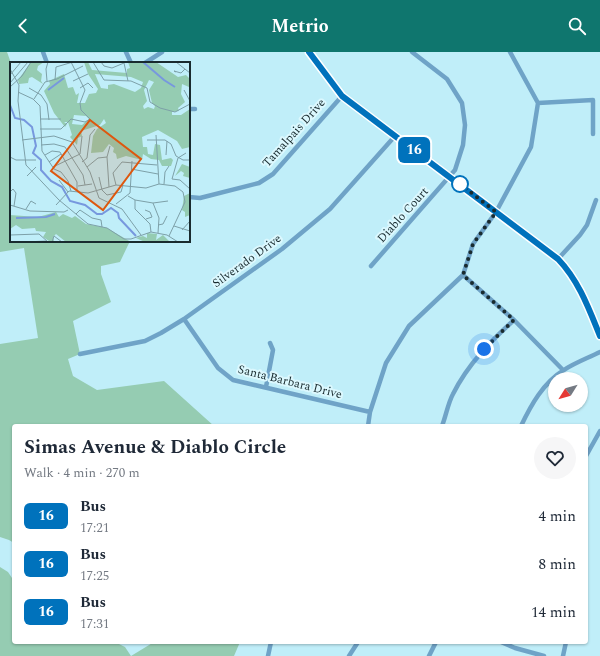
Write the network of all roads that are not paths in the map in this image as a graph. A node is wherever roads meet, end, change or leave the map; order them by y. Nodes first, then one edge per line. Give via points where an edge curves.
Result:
1 (43, 52) edge
2 (126, 52) edge
3 (162, 52) edge
4 (309, 52) edge
5 (412, 52) edge
6 (510, 52) edge
7 (47, 62) edge
8 (131, 62) edge
9 (147, 62) edge
10 (342, 96) junction
11 (538, 103) junction
12 (195, 109) dead end
13 (190, 110) edge
14 (592, 134) dead end
15 (395, 136) junction
16 (450, 177) junction
17 (190, 197) edge
18 (596, 200) dead end
19 (496, 212) junction
20 (558, 259) junction
21 (371, 266) dead end
22 (463, 275) junction
23 (184, 319) junction
24 (514, 320) junction
25 (600, 336) edge
26 (270, 343) dead end
27 (600, 352) edge
28 (80, 354) dead end
29 (563, 370) junction
30 (266, 387) junction
31 (370, 412) junction
32 (368, 424) edge
33 (443, 424) edge
34 (522, 424) edge
35 (600, 431) edge
36 (588, 452) edge
37 (271, 644) edge
38 (357, 644) edge
39 (435, 644) edge
40 (506, 644) edge
41 (566, 644) edge
42 (268, 656) edge
43 (349, 656) edge
44 (429, 656) edge
45 (544, 656) edge
46 (563, 656) edge

1 - 7 street
2 - 8 street
3 - 9 street
4 - 10 street
5 - 16 street, Diablo Court via 447,79 462,103 466,124 463,145
6 - 11 street
10 - 15 street
10 - 17 street, Tamalpais Drive via 273,174 264,180 200,198
11 - 14 street via 593,100
11 - 19 street via 531,147
12 - 13 street
15 - 16 street
15 - 23 street, Silverado Drive via 330,209 282,249
16 - 19 street
16 - 21 street, Diablo Court
18 - 20 street via 587,225
19 - 20 street
19 - 22 street via 473,244
20 - 25 street via 580,289
22 - 24 street
22 - 31 street via 409,326 386,363
23 - 28 street, Silverado Drive via 145,341
23 - 30 street, Santa Barbara Drive via 218,368 233,380
24 - 29 street
24 - 33 street via 465,372 452,395
26 - 30 street via 273,350
27 - 29 street
29 - 34 street via 539,394
30 - 31 street, Santa Barbara Drive
31 - 32 street
35 - 36 street
37 - 42 street
38 - 43 street
39 - 44 street
40 - 45 street
41 - 46 street

